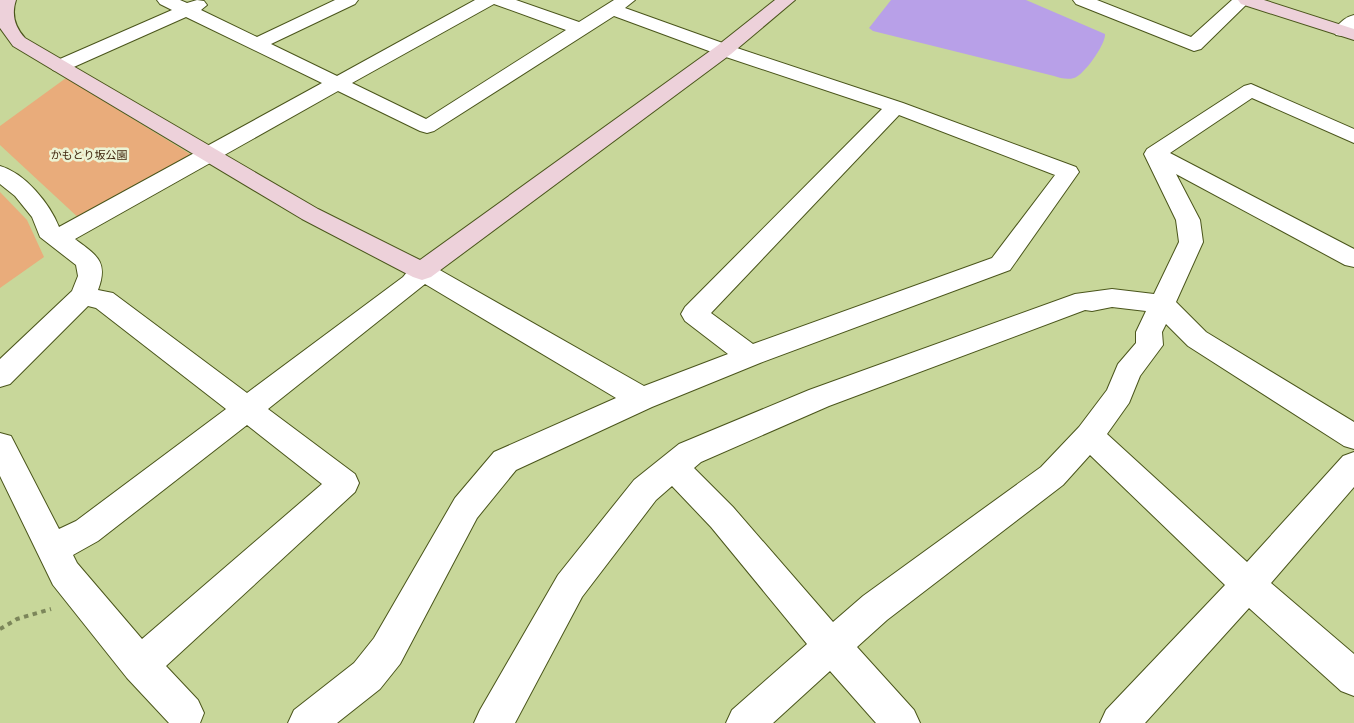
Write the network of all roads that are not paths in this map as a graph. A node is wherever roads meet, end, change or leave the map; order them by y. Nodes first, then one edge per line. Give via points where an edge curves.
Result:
1 (7, 0) edge
2 (166, 0) edge
3 (209, 0) edge
4 (349, 0) edge
5 (488, 0) edge
6 (500, 0) edge
7 (786, 0) edge
8 (1082, 0) edge
9 (1242, 0) edge
10 (1247, 0) edge
11 (619, 4) edge
12 (186, 10) junction
13 (580, 29) junction
14 (1350, 29) edge
15 (257, 44) junction
16 (724, 50) junction
17 (60, 66) junction
18 (337, 84) junction
19 (896, 107) junction
20 (1354, 137) edge
21 (209, 153) junction
22 (1155, 154) junction
23 (0, 173) edge
24 (58, 238) junction
25 (1354, 259) edge
26 (422, 272) junction
27 (83, 296) junction
28 (1162, 304) junction
29 (750, 356) junction
30 (0, 376) edge
31 (642, 399) junction
32 (247, 409) junction
33 (1089, 436) junction
34 (1354, 437) edge
35 (0, 445) edge
36 (1354, 465) edge
37 (673, 467) junction
38 (53, 549) junction
39 (1248, 585) junction
40 (833, 646) junction
41 (140, 665) junction
42 (1354, 678) edge
43 (183, 720) edge
44 (307, 723) edge
45 (493, 723) edge
46 (744, 723) edge
47 (901, 723) edge
48 (1120, 723) edge

1 - 17 street via 4,18 7,30 19,42
2 - 12 street
3 - 12 street
4 - 15 street
5 - 18 street
6 - 13 street
7 - 16 street
8 - 9 street via 1194,45
10 - 14 street
11 - 13 street
11 - 16 street
12 - 15 street
12 - 17 street
13 - 18 street via 427,127
15 - 18 street
16 - 19 street
16 - 26 street
17 - 21 street
18 - 21 street
19 - 29 street via 694,314
19 - 29 street via 1068,172 1000,264
20 - 22 street via 1251,90
21 - 24 street
21 - 26 street via 310,214
22 - 25 street
22 - 28 street via 1188,220 1191,242
23 - 24 street via 23,191 43,215 48,231
24 - 27 street via 88,261 91,276
26 - 31 street
26 - 32 street
27 - 30 street
27 - 32 street via 104,300
28 - 33 street via 1149,332 1149,346 1128,372 1119,395
28 - 34 street via 1197,339
28 - 37 street via 1112,298 1084,301 819,398 690,453
29 - 31 street
31 - 44 street via 505,461 466,508 387,651 367,676
32 - 38 street via 87,531
32 - 41 street via 344,483
33 - 39 street
33 - 40 street via 1052,476 875,608
35 - 38 street
36 - 39 street
37 - 40 street via 722,518
37 - 45 street via 645,490 570,586
38 - 41 street via 65,574
39 - 42 street
39 - 48 street
40 - 46 street
40 - 47 street
41 - 43 street

